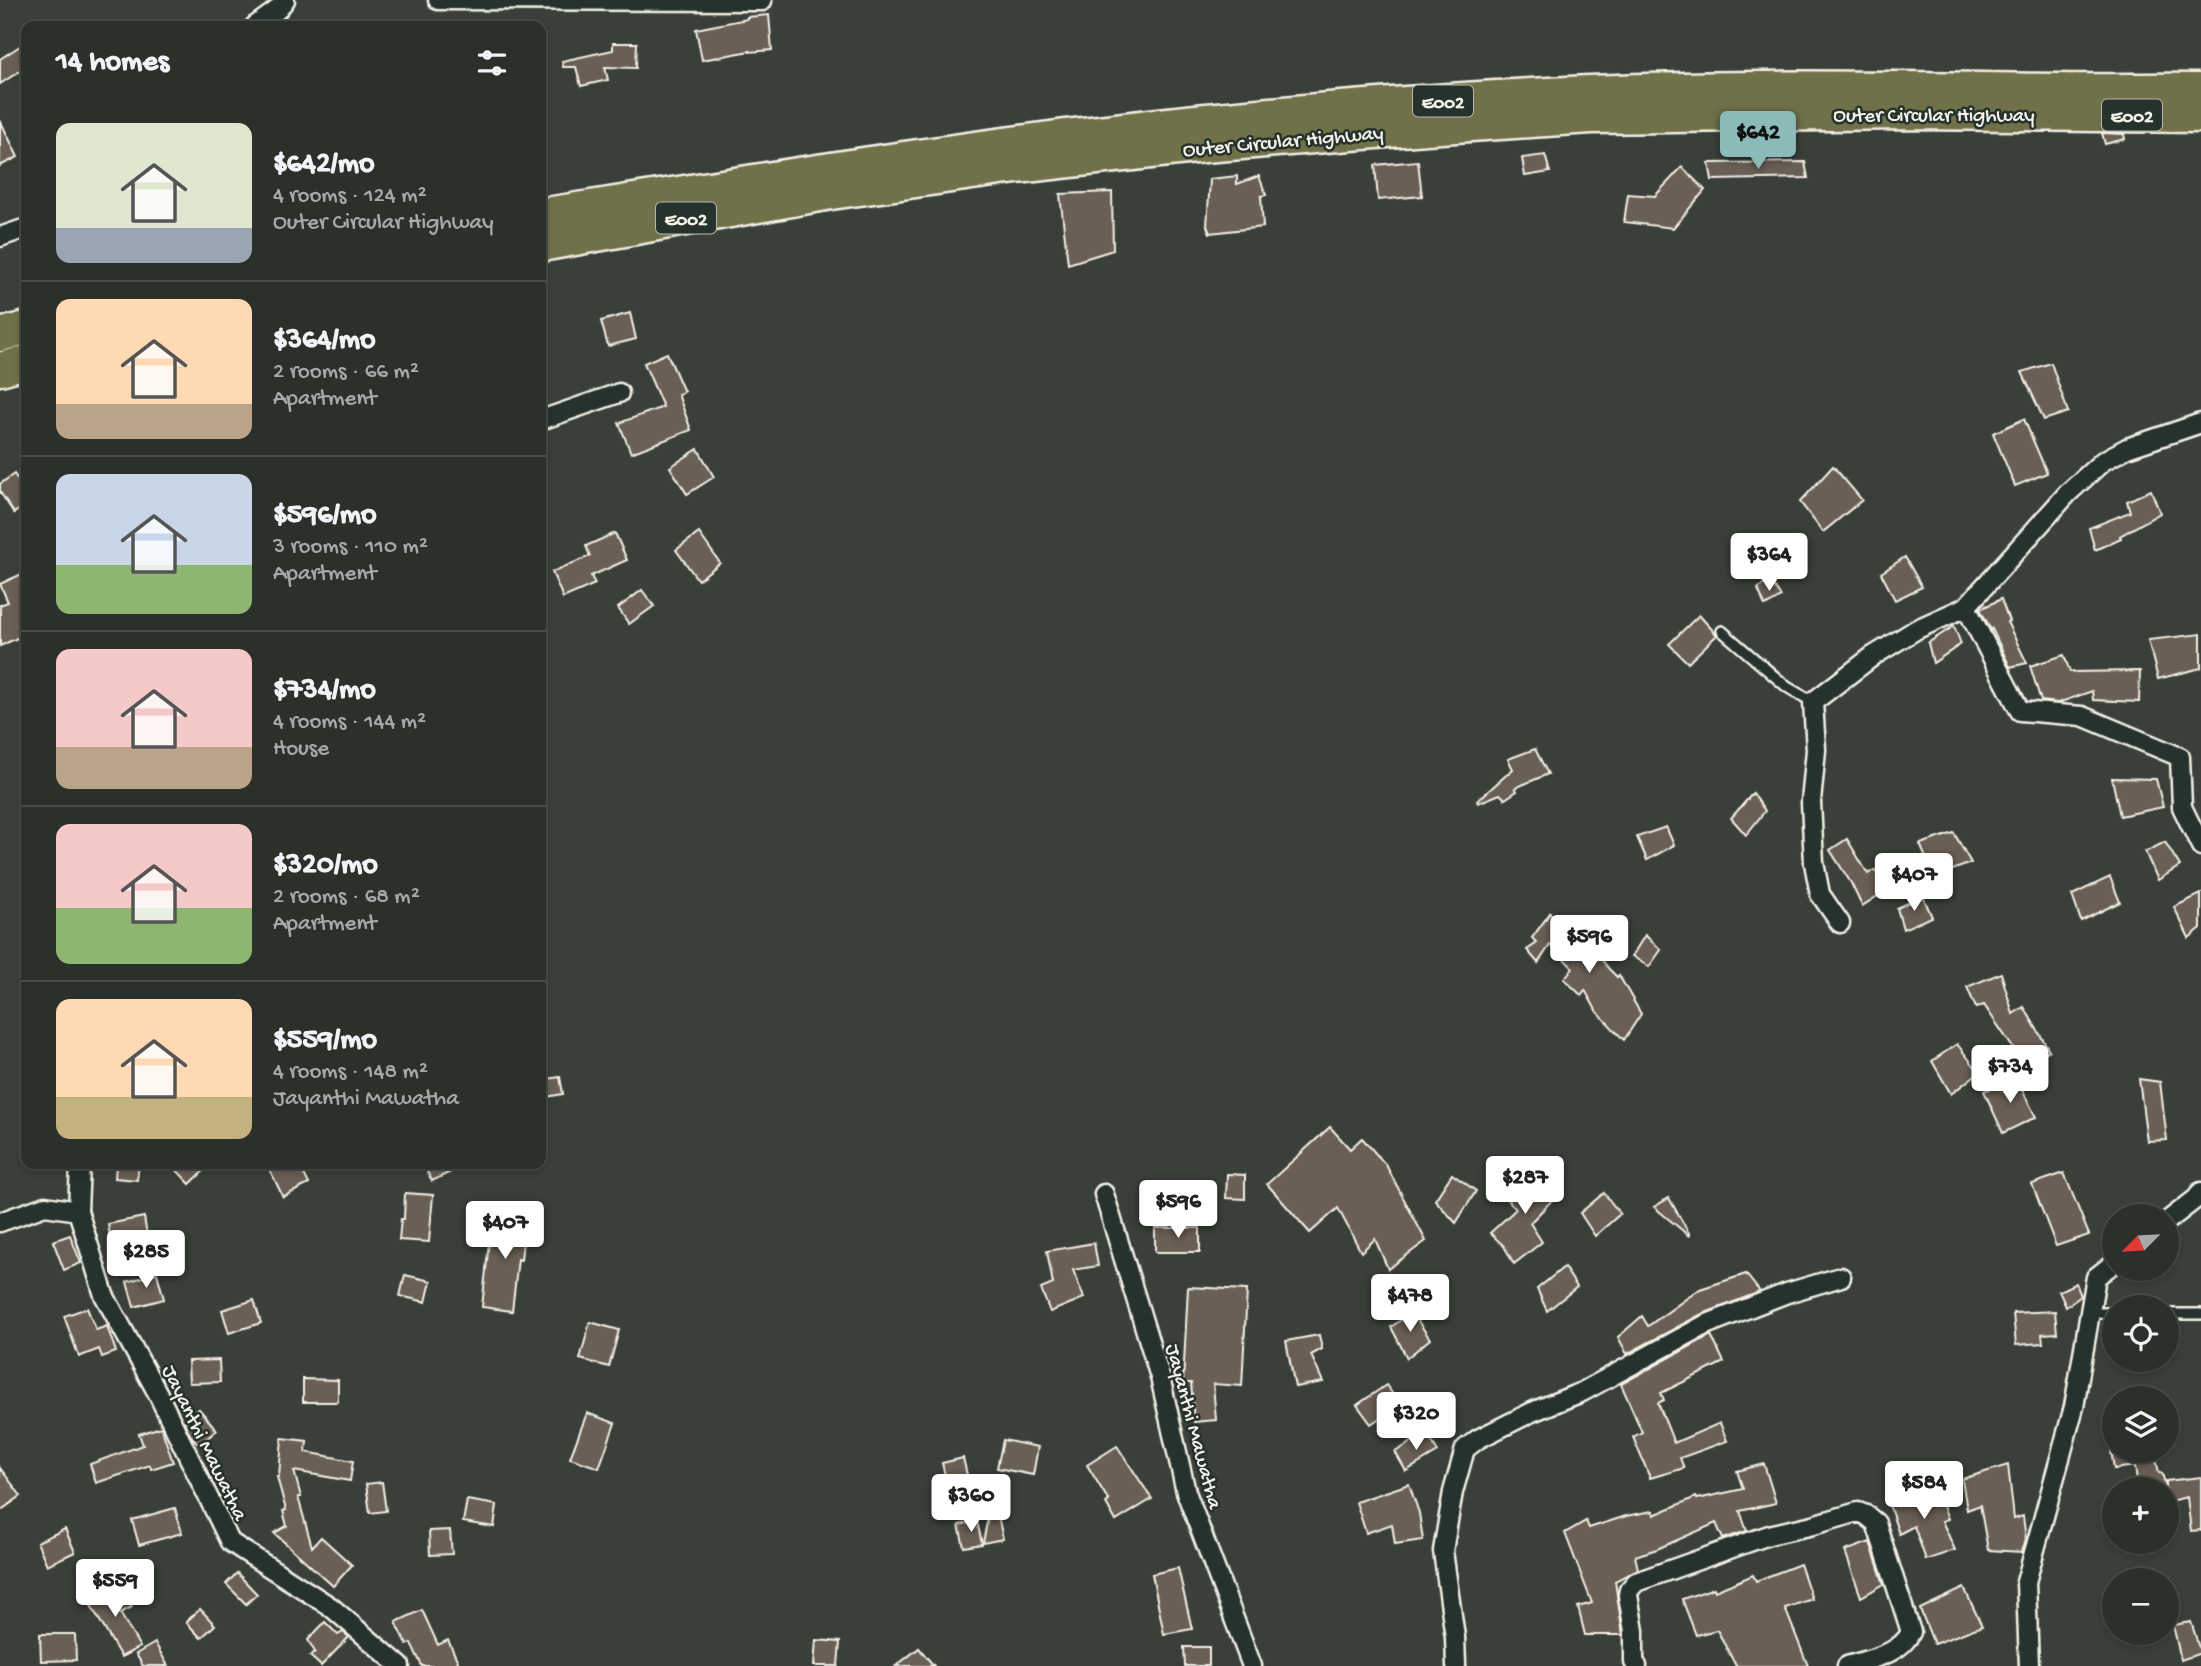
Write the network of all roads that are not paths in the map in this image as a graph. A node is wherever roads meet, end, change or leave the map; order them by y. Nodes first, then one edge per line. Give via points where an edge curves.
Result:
1 (285, 0) edge
2 (438, 0) edge
3 (762, 1) edge
4 (261, 21) edge
5 (2201, 90) edge
6 (2063, 102) junction
7 (2201, 117) edge
8 (829, 181) junction
9 (546, 214) edge
10 (21, 230) edge
11 (0, 237) edge
12 (546, 244) edge
13 (21, 329) edge
14 (0, 335) edge
15 (21, 363) edge
16 (0, 369) edge
17 (619, 393) dead end
18 (546, 418) edge
19 (2201, 423) edge
20 (1966, 607) junction
21 (1722, 631) dead end
22 (1813, 702) junction
23 (2201, 846) edge
24 (1840, 923) dead end
25 (80, 1169) edge
26 (2201, 1192) edge
27 (1104, 1194) dead end
28 (78, 1210) junction
29 (2179, 1212) edge
30 (0, 1222) edge
31 (2102, 1272) edge
32 (1841, 1277) dead end
33 (2090, 1313) junction
34 (2102, 1313) edge
35 (2179, 1314) edge
36 (2201, 1314) edge
37 (400, 1666) edge
38 (1252, 1666) edge
39 (1456, 1666) edge
40 (1637, 1666) edge
41 (1847, 1666) edge
42 (2029, 1666) edge

1 - 4 street
2 - 3 street
5 - 6 highway, Outer Circular Highway / E002
6 - 7 highway, Outer Circular Highway / E002
6 - 8 highway, Outer Circular Highway / E002 via 1909,113 1591,117 1191,147 1008,168
8 - 9 highway, Outer Circular Highway / E002
8 - 12 highway, Outer Circular Highway / E002
10 - 11 street
13 - 14 highway
15 - 16 highway
17 - 18 street
19 - 20 street via 2103,461 2068,493
20 - 22 street via 1873,656
20 - 23 street via 2020,711 2082,716 2180,757 2182,807
21 - 22 lane via 1787,687
22 - 24 street via 1814,863 1820,894
25 - 28 street, Jayanthi Mawatha
26 - 29 street
27 - 38 street, Jayanthi Mawatha via 1160,1377 1186,1492
28 - 30 street via 45,1206
28 - 37 street, Jayanthi Mawatha via 104,1295 230,1542 331,1607
31 - 33 street via 2096,1277
32 - 39 street via 1705,1325 1465,1449 1443,1551
33 - 34 lane
33 - 42 street via 2074,1407 2026,1582
35 - 36 lane
40 - 41 street via 1628,1595 1636,1582 1769,1535 1858,1512 1876,1523 1911,1632 1886,1654

